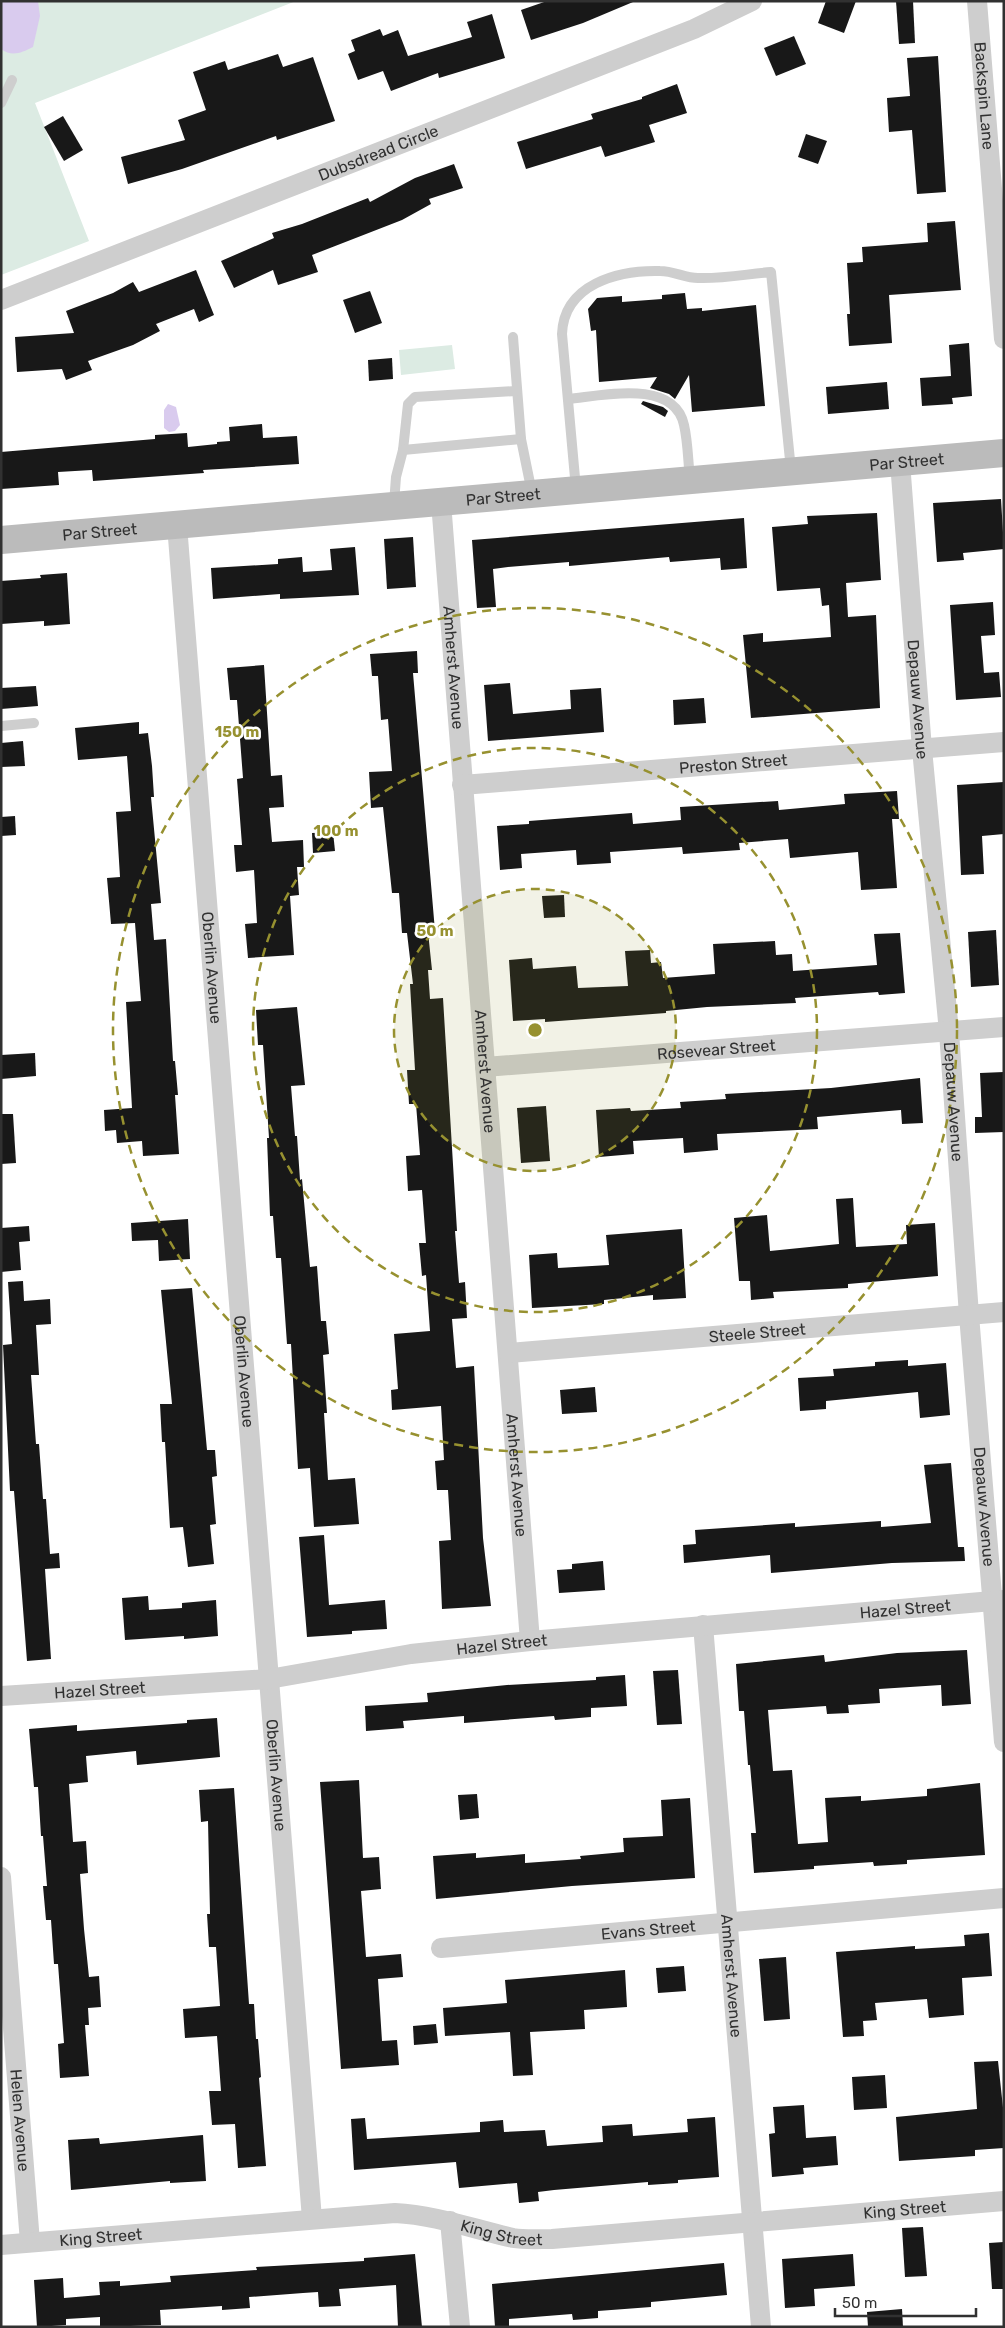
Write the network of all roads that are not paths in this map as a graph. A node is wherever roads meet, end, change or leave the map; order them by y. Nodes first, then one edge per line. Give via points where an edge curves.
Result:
1 (752, 1) edge
2 (977, 1) edge
3 (12, 80) dead end
4 (1, 104) edge
5 (1, 300) edge
6 (512, 336) dead end
7 (1004, 339) edge
8 (516, 391) junction
9 (568, 399) junction
10 (521, 439) junction
11 (403, 450) junction
12 (1004, 453) edge
13 (900, 462) junction
14 (791, 471) junction
15 (690, 480) junction
16 (576, 490) junction
17 (532, 494) junction
18 (441, 502) junction
19 (394, 506) junction
20 (177, 525) junction
21 (1, 540) edge
22 (34, 723) dead end
23 (1, 726) edge
24 (1004, 742) edge
25 (922, 749) junction
26 (462, 785) junction
27 (1004, 1027) edge
28 (949, 1032) junction
29 (485, 1067) junction
30 (1004, 1312) edge
31 (969, 1315) junction
32 (509, 1353) junction
33 (998, 1600) edge
34 (703, 1625) junction
35 (530, 1641) junction
36 (269, 1679) junction
37 (1, 1696) edge
38 (1004, 1742) edge
39 (1, 1877) edge
40 (1004, 1898) edge
41 (727, 1922) junction
42 (441, 1948) dead end
43 (1004, 2200) edge
44 (312, 2219) junction
45 (450, 2221) junction
46 (751, 2221) junction
47 (30, 2242) junction
48 (1, 2245) edge
49 (460, 2327) edge
50 (761, 2327) edge

1 - 5 street, Dubsdread Circle via 694,29
2 - 7 street, Backspin Lane
3 - 4 lane
6 - 8 lane
8 - 10 lane
8 - 11 lane via 415,397 408,404
9 - 14 lane via 562,324 568,306 588,288 604,279 643,272 672,272 699,278 771,272
9 - 15 lane via 638,393 664,399 677,410 684,425
9 - 16 lane
10 - 11 lane
10 - 17 lane
11 - 19 lane via 396,477
12 - 13 street, Par Street
13 - 14 street, Par Street
13 - 25 street, Depauw Avenue
14 - 15 street, Par Street
15 - 16 street, Par Street
16 - 17 street, Par Street
17 - 18 street, Par Street
18 - 19 street, Par Street
18 - 26 street, Amherst Avenue
19 - 20 street, Par Street
20 - 21 street, Par Street
20 - 36 street, Oberlin Avenue
22 - 23 lane
24 - 25 street, Preston Street
25 - 26 street, Preston Street
25 - 28 street, Depauw Avenue
26 - 29 street, Amherst Avenue
27 - 28 street, Rosevear Street
28 - 29 street, Rosevear Street
28 - 31 street, Depauw Avenue
29 - 32 street, Amherst Avenue
30 - 31 street, Steele Street
31 - 32 street, Steele Street
31 - 33 street, Depauw Avenue
32 - 35 street, Amherst Avenue
33 - 34 street, Hazel Street
33 - 38 street, Depauw Avenue
34 - 35 street, Hazel Street
34 - 41 street, Amherst Avenue
35 - 36 street, Hazel Street via 411,1654
36 - 37 street, Hazel Street
36 - 44 street, Oberlin Avenue
39 - 47 street, Helen Avenue
40 - 41 street, Evans Street
41 - 42 street, Evans Street
41 - 46 street, Amherst Avenue
43 - 46 street, King Street
44 - 45 street, King Street via 395,2213
44 - 47 street, King Street
45 - 46 street, King Street via 515,2238 552,2239
45 - 49 street
46 - 50 street, Amherst Avenue
47 - 48 street, King Street

